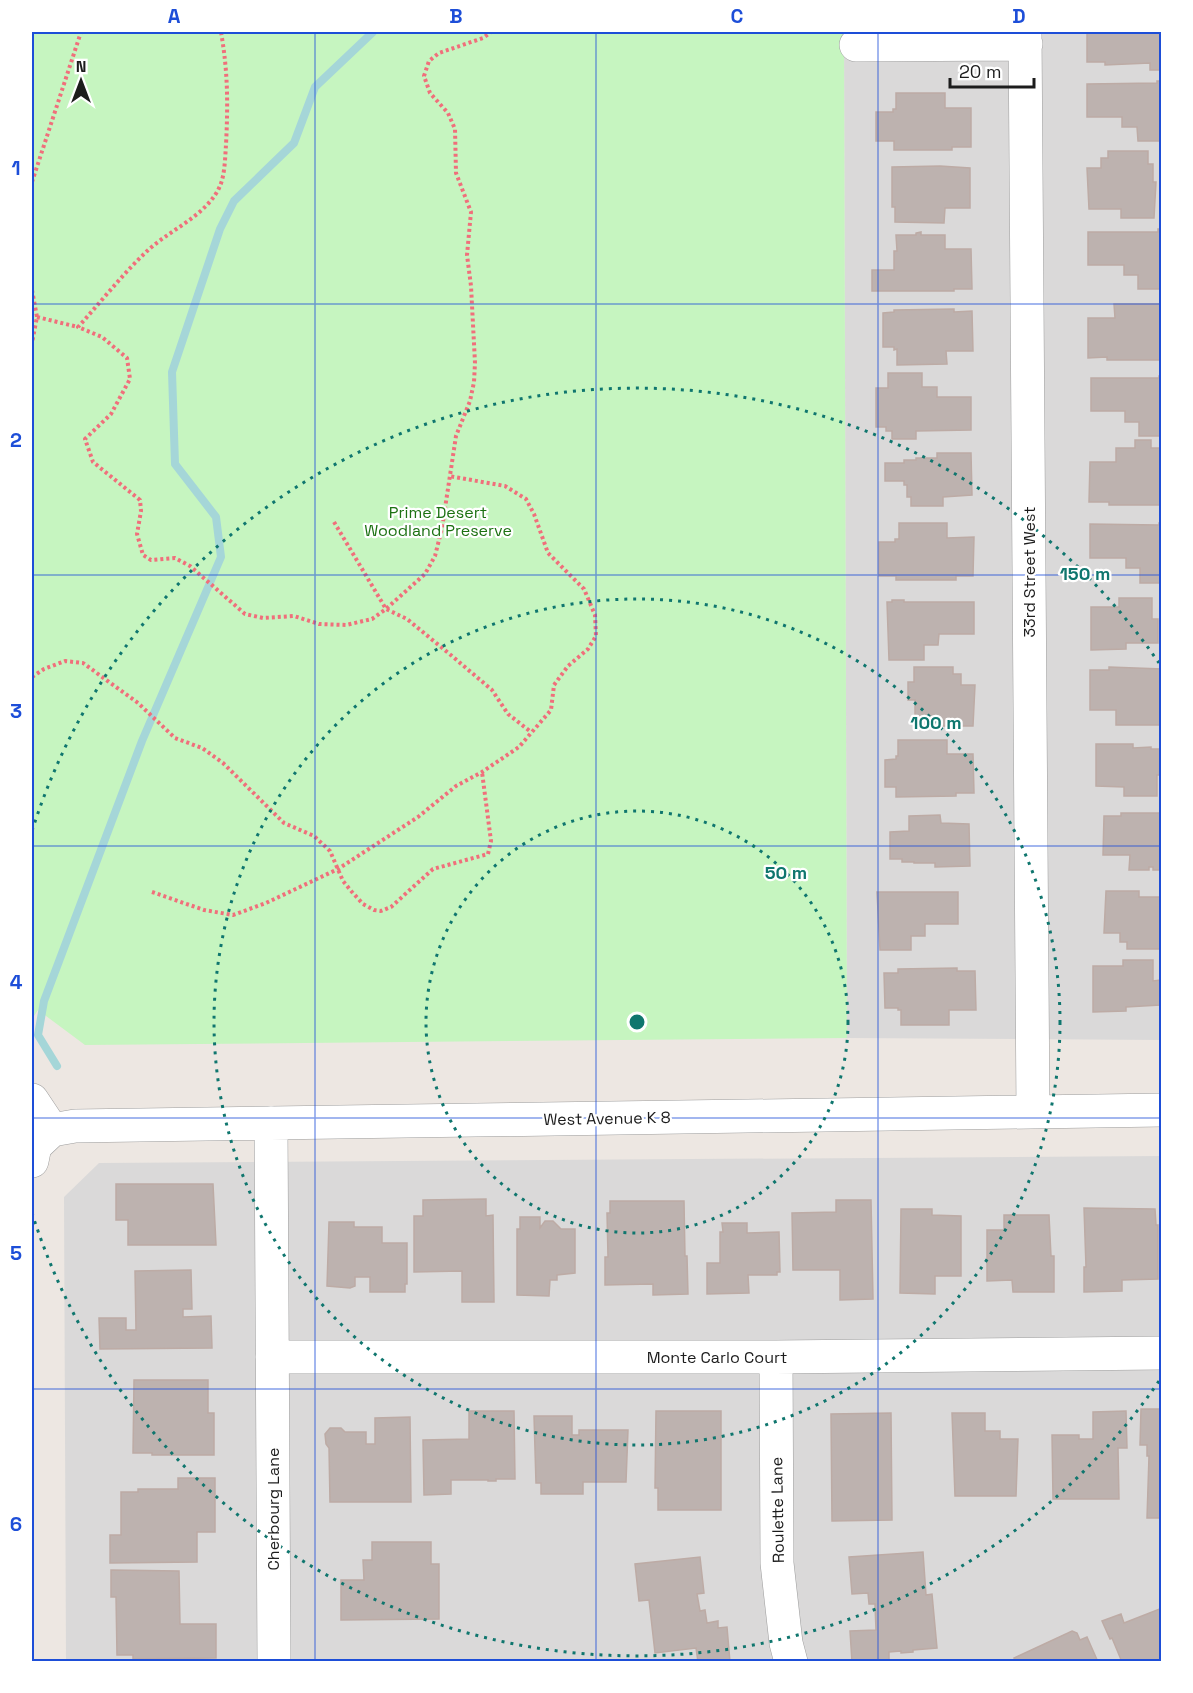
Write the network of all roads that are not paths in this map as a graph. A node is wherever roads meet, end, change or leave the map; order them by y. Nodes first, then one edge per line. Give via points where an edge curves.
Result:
1 (1026, 38) edge
2 (856, 45) dead end
3 (32, 1100) edge
4 (1161, 1110) edge
5 (1033, 1112) junction
6 (271, 1123) junction
7 (52, 1130) junction
8 (32, 1161) edge
9 (1161, 1353) edge
10 (272, 1357) junction
11 (776, 1357) junction
12 (274, 1662) edge
13 (791, 1662) edge

1 - 2 street
1 - 5 street, 33rd Street West
3 - 7 street
4 - 5 street, West Avenue K 8
5 - 6 street, West Avenue K 8
6 - 7 street, West Avenue K 8 via 75,1126
6 - 10 street, Cherbourg Lane
7 - 8 street via 35,1146
9 - 11 street, Monte Carlo Court
10 - 11 street, Monte Carlo Court
10 - 12 street, Cherbourg Lane
11 - 13 street, Roulette Lane via 777,1563

